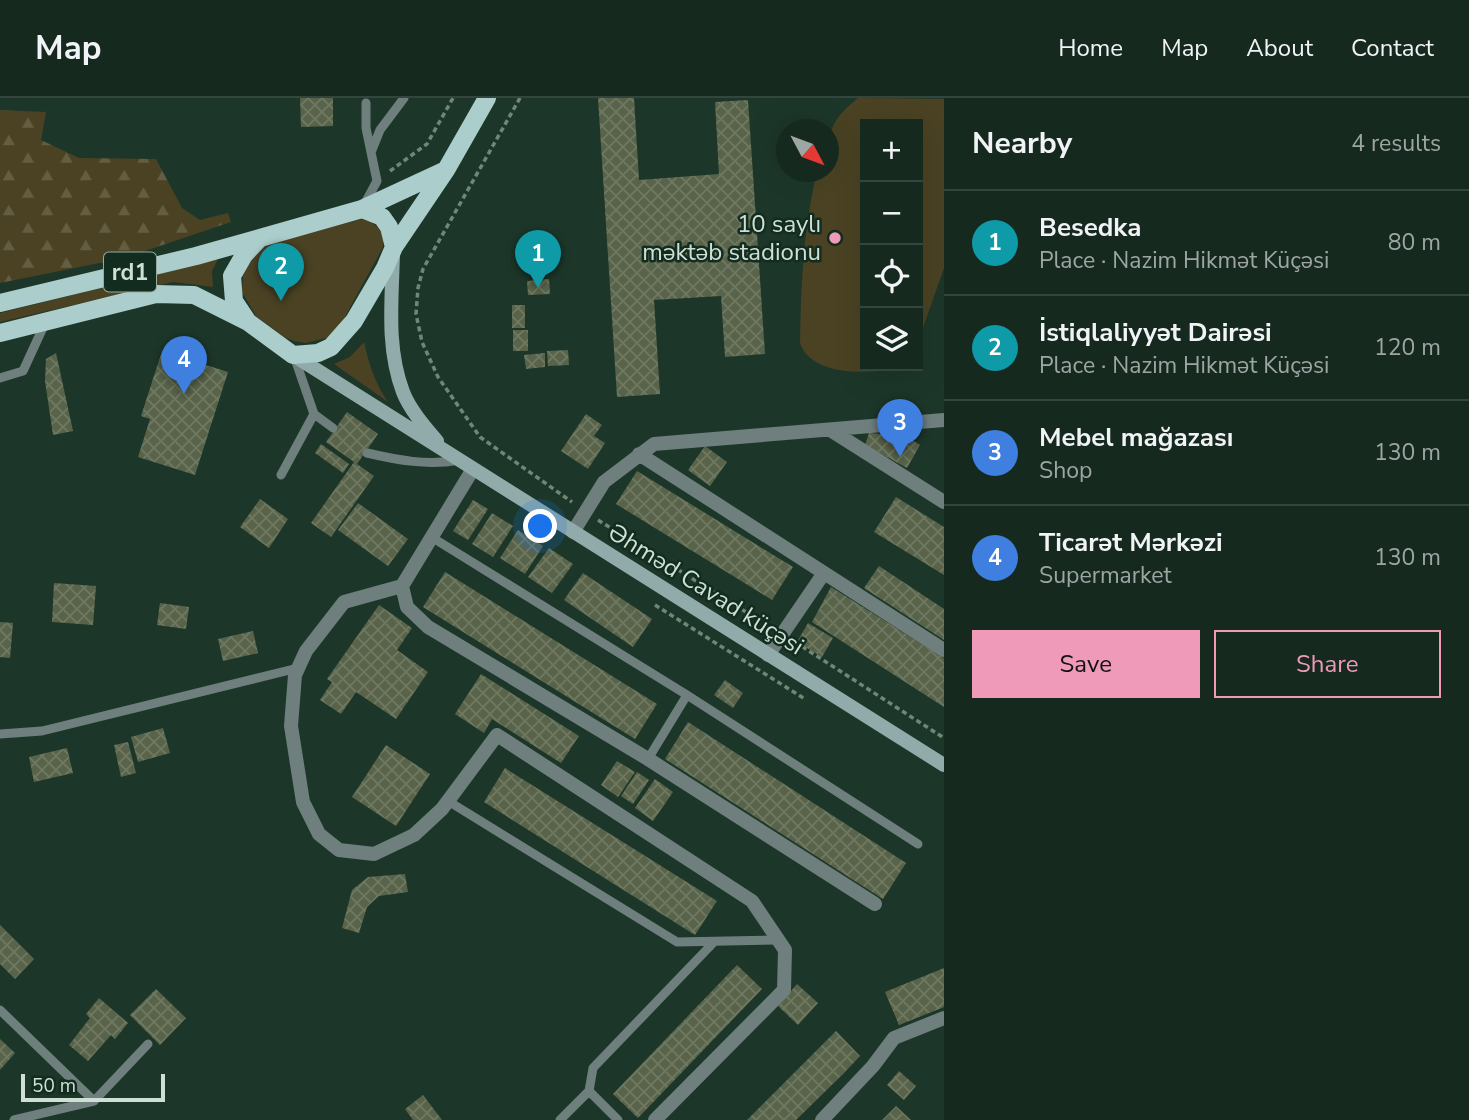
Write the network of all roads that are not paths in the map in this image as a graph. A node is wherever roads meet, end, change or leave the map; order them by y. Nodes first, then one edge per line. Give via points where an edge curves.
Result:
1 (404, 98) edge
2 (487, 98) edge
3 (366, 103) dead end
4 (371, 152) junction
5 (446, 170) junction
6 (362, 208) junction
7 (260, 238) junction
8 (394, 247) junction
9 (0, 303) edge
10 (46, 321) junction
11 (248, 322) junction
12 (0, 332) edge
13 (293, 355) junction
14 (0, 378) edge
15 (314, 414) junction
16 (944, 420) edge
17 (333, 428) dead end
18 (832, 431) junction
19 (444, 451) junction
20 (367, 453) dead end
21 (639, 454) junction
22 (459, 460) junction
23 (473, 469) junction
24 (281, 475) dead end
25 (944, 502) edge
26 (573, 532) junction
27 (433, 538) junction
28 (824, 573) junction
29 (402, 586) junction
30 (944, 650) edge
31 (768, 655) junction
32 (298, 668) junction
33 (687, 695) junction
34 (0, 734) edge
35 (648, 759) junction
36 (944, 765) edge
37 (448, 801) junction
38 (918, 844) dead end
39 (874, 904) dead end
40 (778, 940) junction
41 (714, 942) junction
42 (0, 1010) edge
43 (944, 1018) edge
44 (148, 1044) dead end
45 (589, 1091) junction
46 (94, 1101) junction
47 (14, 1120) edge
48 (560, 1120) edge
49 (618, 1120) edge
50 (655, 1120) edge
51 (822, 1120) edge

1 - 4 lane via 380,130
2 - 5 main road
3 - 4 lane
4 - 6 lane via 377,181
5 - 6 main road
5 - 8 main road
6 - 7 main road
6 - 8 main road via 382,217 390,227
7 - 9 main road, rd1
7 - 11 main road via 232,276 234,300
8 - 13 main road via 354,321 331,347
8 - 19 street via 390,338 395,363 404,394
10 - 11 main road, rd1 via 156,294 194,295
10 - 12 main road, rd1
10 - 14 lane via 23,371
11 - 13 main road
13 - 15 lane
13 - 19 street, Əhməd Cavad küçəsi
15 - 17 lane
15 - 24 lane
16 - 18 street
18 - 21 street via 654,444
18 - 25 street
19 - 22 street, Əhməd Cavad küçəsi
20 - 22 lane via 397,460
21 - 26 street via 604,482
21 - 28 street
22 - 23 street, Əhməd Cavad küçəsi
23 - 26 street, Əhməd Cavad küçəsi
23 - 27 street
26 - 31 street, Əhməd Cavad küçəsi
27 - 29 street
27 - 33 lane
28 - 30 street
28 - 31 street
29 - 32 street via 344,602
29 - 35 street via 407,607 428,627
31 - 36 street, Əhməd Cavad küçəsi
32 - 34 lane via 42,731
32 - 37 street via 291,726 303,802 318,834 339,850 374,854 414,835
33 - 35 lane
33 - 38 lane
35 - 39 street
37 - 40 street via 497,735 752,901
37 - 41 lane via 677,942
40 - 41 lane
40 - 50 street via 785,950 784,990
41 - 45 lane via 593,1068
42 - 46 lane
43 - 51 street via 894,1038
44 - 46 lane
45 - 48 lane
45 - 49 lane
46 - 47 lane

